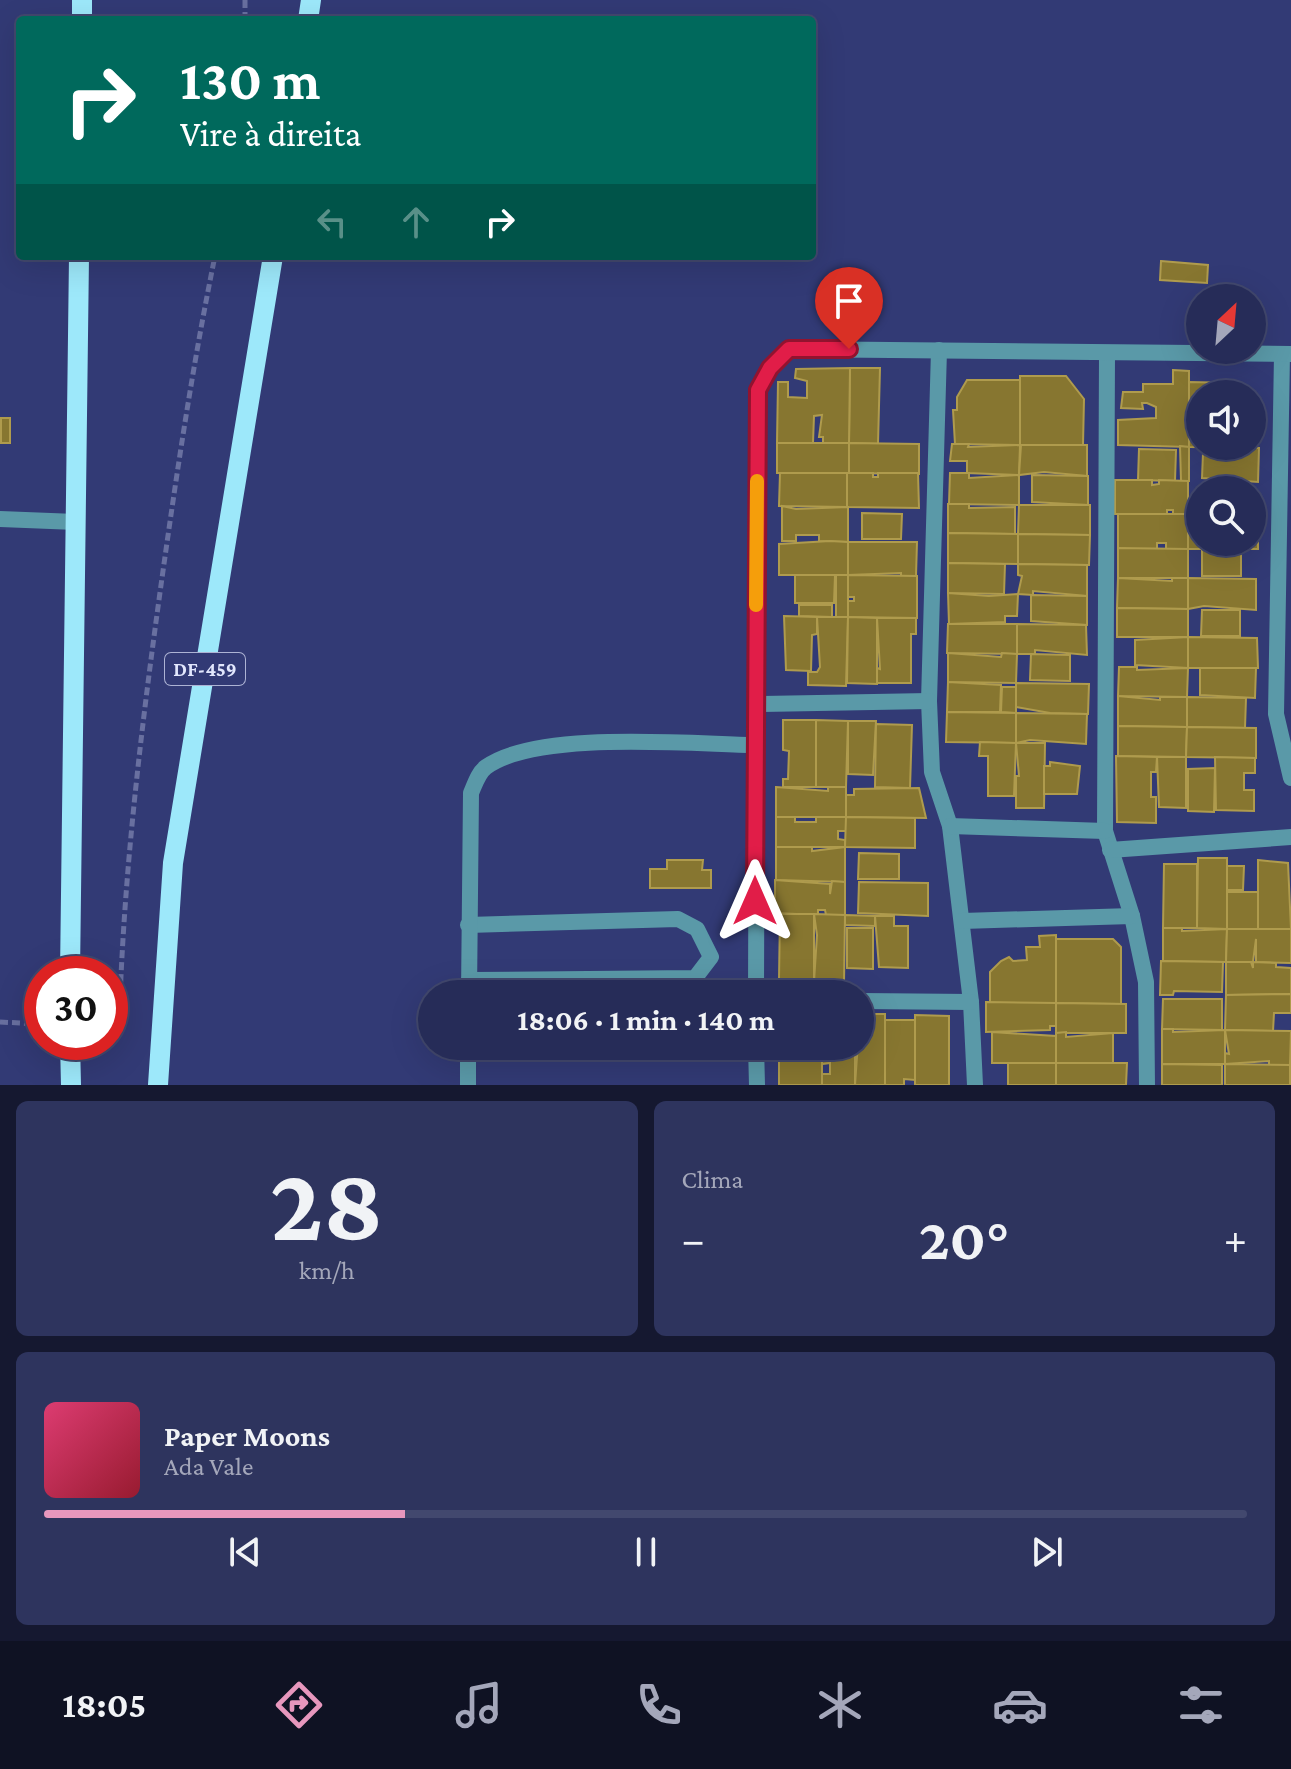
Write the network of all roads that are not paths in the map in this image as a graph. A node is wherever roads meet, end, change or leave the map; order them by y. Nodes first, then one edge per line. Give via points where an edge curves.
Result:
1 (79, 260) edge
2 (272, 260) edge
3 (939, 350) junction
4 (1287, 354) edge
5 (1107, 355) junction
6 (0, 519) edge
7 (76, 522) junction
8 (929, 701) junction
9 (755, 704) junction
10 (754, 745) junction
11 (1290, 773) edge
12 (950, 826) junction
13 (1105, 831) junction
14 (1291, 837) edge
15 (1110, 850) junction
16 (1132, 916) junction
17 (962, 921) junction
18 (468, 925) junction
19 (70, 956) edge
20 (469, 980) edge
21 (645, 980) edge
22 (756, 980) edge
23 (874, 1001) edge
24 (971, 1002) junction
25 (70, 1060) edge
26 (468, 1060) edge
27 (756, 1060) edge
28 (71, 1085) edge
29 (158, 1085) edge
30 (468, 1085) edge
31 (757, 1085) edge
32 (975, 1085) edge
33 (1147, 1085) edge

1 - 7 main road
2 - 29 main road, DF-459 via 173,863
3 - 5 street
3 - 8 street
3 - 9 street via 789,349 758,390
4 - 5 street
4 - 11 street via 1276,714
5 - 13 street
6 - 7 street
7 - 19 main road
8 - 9 street
8 - 12 street via 932,772
9 - 10 street
10 - 18 street via 544,748 485,767 471,793
10 - 22 street
12 - 13 street
12 - 17 street
13 - 15 street
14 - 15 street
15 - 16 street
16 - 17 street
16 - 33 street via 1146,982
17 - 24 street
18 - 20 street
18 - 21 street via 678,919 697,929 711,957 695,978
23 - 24 street
24 - 32 street
25 - 28 main road
26 - 30 street
27 - 31 street

